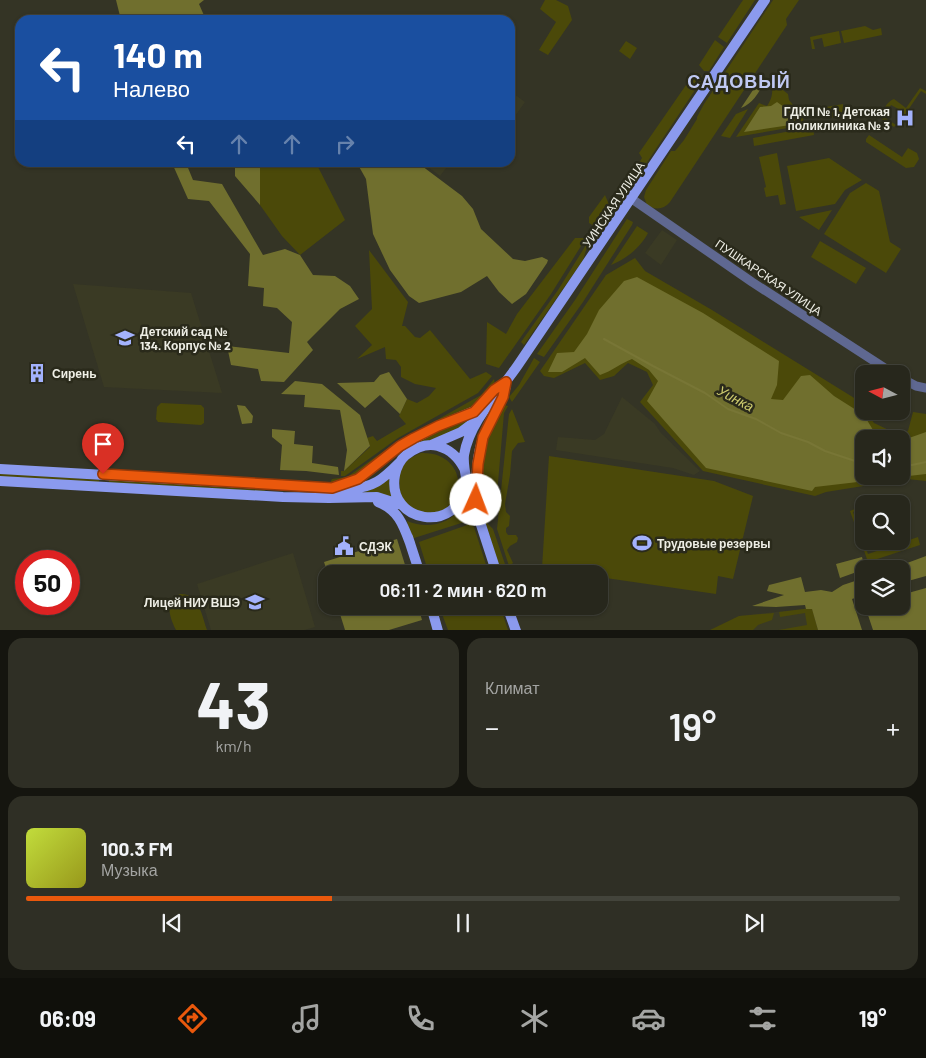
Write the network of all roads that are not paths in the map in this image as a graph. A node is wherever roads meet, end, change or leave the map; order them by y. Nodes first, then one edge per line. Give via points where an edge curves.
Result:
1 (765, 0) edge
2 (632, 199) junction
3 (880, 365) edge
4 (506, 382) junction
5 (910, 383) edge
6 (926, 388) edge
7 (478, 419) junction
8 (430, 446) junction
9 (399, 463) junction
10 (464, 468) junction
11 (0, 469) edge
12 (103, 474) junction
13 (0, 481) edge
14 (467, 482) junction
15 (273, 485) junction
16 (102, 488) junction
17 (332, 488) junction
18 (272, 496) junction
19 (359, 498) junction
20 (402, 505) junction
21 (478, 514) junction
22 (410, 543) junction
23 (417, 565) edge
24 (494, 565) edge
25 (434, 615) edge
26 (510, 615) edge
27 (438, 630) edge
28 (516, 630) edge

1 - 2 main road, УИНСКАЯ УЛИЦА
2 - 3 street, ПУШКАРСКАЯ УЛИЦА
2 - 4 main road, УИНСКАЯ УЛИЦА
4 - 7 main road, УИНСКАЯ УЛИЦА
4 - 17 main road via 474,412 407,442 358,479
4 - 21 main road via 480,451
5 - 6 street
7 - 8 main road via 461,432
7 - 10 main road via 464,454
8 - 9 main road via 412,450
8 - 10 main road via 448,450
9 - 17 main road via 383,479 370,486
9 - 20 main road via 394,481
10 - 14 main road
11 - 12 main road
12 - 15 main road
12 - 16 main road
13 - 16 main road
14 - 20 main road via 460,502 444,515 424,518
14 - 21 main road
15 - 17 main road
15 - 18 main road
16 - 18 main road
18 - 19 main road
19 - 20 main road via 377,497
19 - 22 main road via 394,511 402,521
20 - 22 main road
21 - 24 main road
22 - 23 main road
25 - 27 main road
26 - 28 main road

